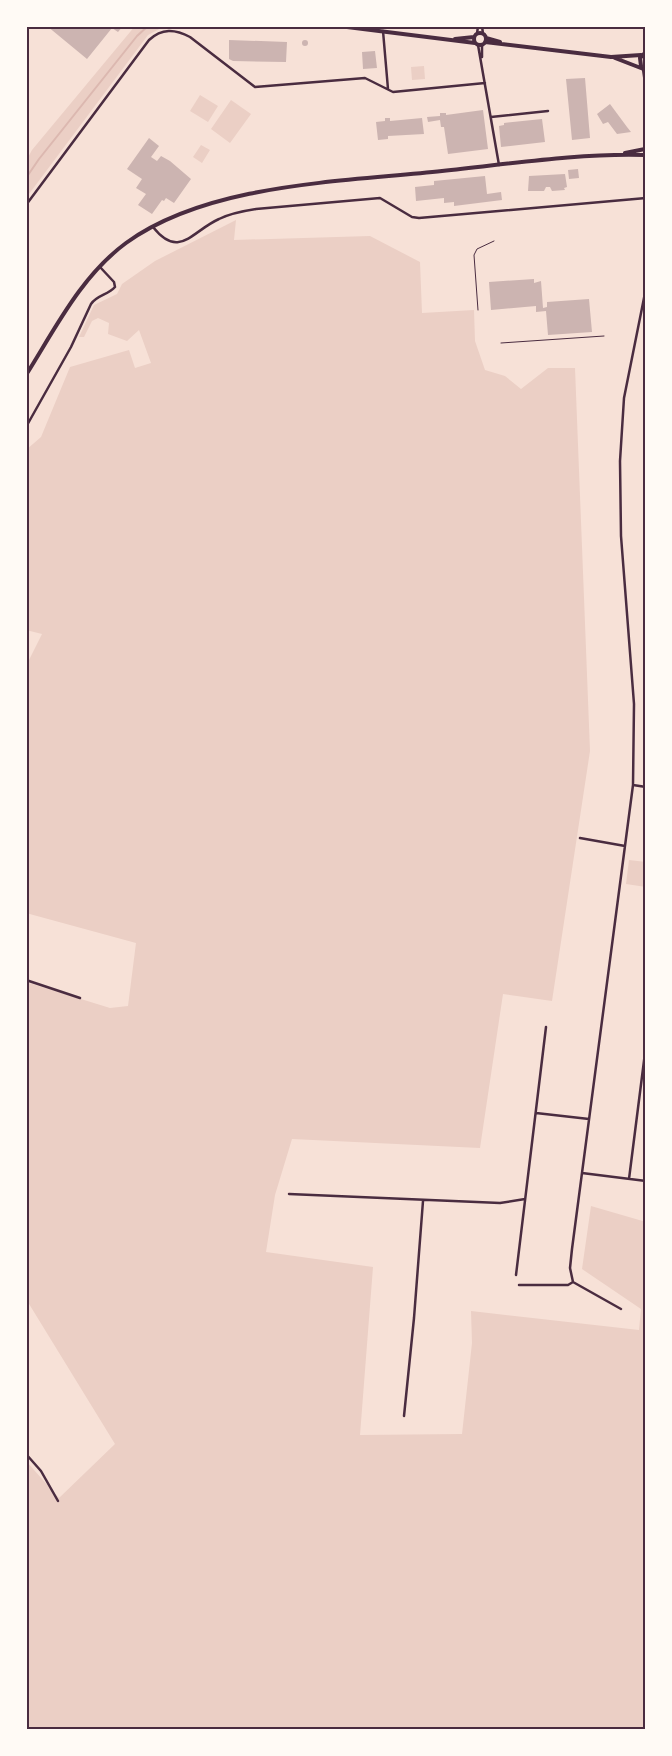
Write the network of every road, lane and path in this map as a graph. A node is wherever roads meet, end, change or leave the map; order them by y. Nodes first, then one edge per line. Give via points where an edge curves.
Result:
1 (339, 26) edge
2 (478, 26) edge
3 (482, 26) edge
4 (383, 31) junction
5 (483, 34) junction
6 (476, 35) junction
7 (448, 40) junction
8 (481, 43) junction
9 (646, 47) edge
10 (643, 54) edge
11 (611, 57) junction
12 (643, 68) edge
13 (485, 83) junction
14 (388, 90) junction
15 (646, 90) edge
16 (548, 111) dead end
17 (491, 118) junction
18 (645, 148) edge
19 (623, 154) junction
20 (646, 156) edge
21 (498, 165) junction
22 (646, 198) edge
23 (26, 205) edge
24 (152, 226) junction
25 (494, 241) dead end
26 (100, 267) junction
27 (646, 288) edge
28 (478, 310) dead end
29 (604, 336) dead end
30 (502, 343) dead end
31 (26, 375) edge
32 (26, 427) edge
33 (633, 785) junction
34 (646, 787) edge
35 (580, 838) dead end
36 (625, 846) junction
37 (26, 980) edge
38 (80, 998) dead end
39 (546, 1026) dead end
40 (646, 1045) edge
41 (536, 1113) junction
42 (589, 1120) junction
43 (582, 1173) junction
44 (629, 1179) junction
45 (646, 1181) edge
46 (289, 1194) dead end
47 (525, 1199) junction
48 (423, 1201) junction
49 (516, 1275) dead end
50 (573, 1282) junction
51 (518, 1285) dead end
52 (621, 1309) dead end
53 (404, 1416) dead end
54 (26, 1454) edge
55 (58, 1501) dead end

1 - 4 street
2 - 6 street
3 - 5 street
4 - 7 street
4 - 14 street
5 - 6 street
5 - 8 street
6 - 7 street
6 - 8 street
7 - 8 street
8 - 11 street
8 - 13 street
9 - 10 street
10 - 11 street
10 - 12 street
11 - 12 street
12 - 15 street
13 - 14 street
13 - 17 street
14 - 23 street via 365,78 255,87 190,37 178,31 163,31 143,47
16 - 17 street
17 - 21 street
18 - 19 street
18 - 20 street
19 - 20 street
19 - 21 street
21 - 24 street via 253,193 179,213
22 - 24 street via 421,218 380,198 242,210 178,242 164,240
24 - 26 street
25 - 28 lane via 478,249 474,255
26 - 31 street via 71,304
26 - 32 street via 115,287 95,298 91,304
27 - 33 street via 624,398 620,461 621,536 634,704
29 - 30 path
33 - 34 street
33 - 36 street
35 - 36 street
36 - 42 street
37 - 38 street
39 - 41 street
40 - 44 street
41 - 42 street
41 - 47 street
42 - 43 street
43 - 44 street
43 - 50 street via 570,1268
44 - 45 street
46 - 48 street
47 - 48 street via 500,1203
47 - 49 street
48 - 53 street
50 - 51 street via 568,1285
50 - 52 street
54 - 55 street via 41,1471

